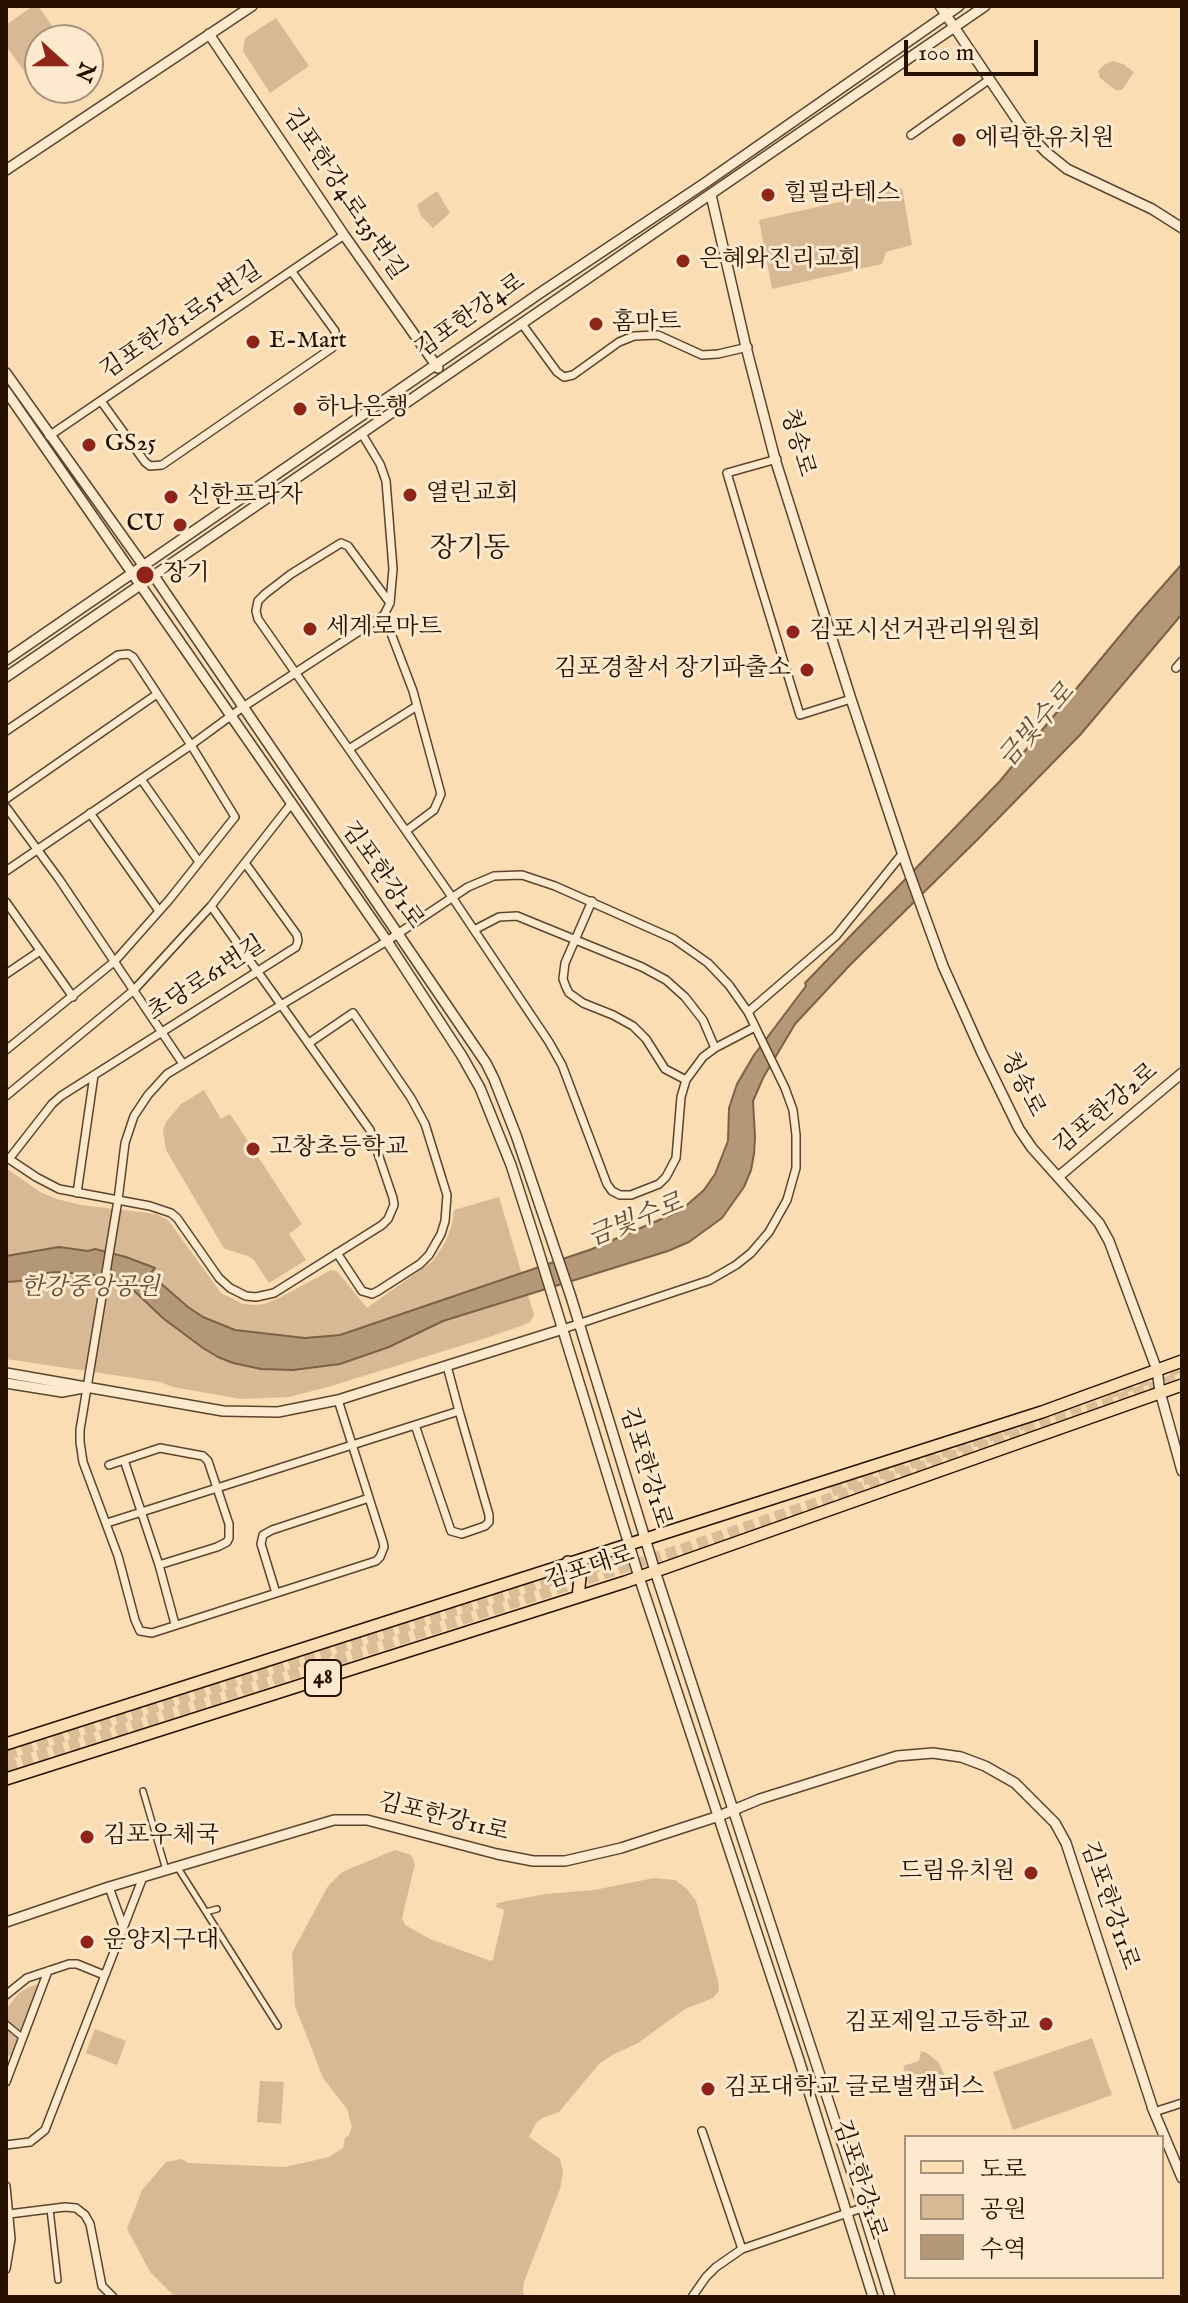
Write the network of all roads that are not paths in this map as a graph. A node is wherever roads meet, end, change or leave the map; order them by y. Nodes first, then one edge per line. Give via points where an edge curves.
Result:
1 (252, 6) edge
2 (959, 6) edge
3 (985, 6) edge
4 (943, 10) edge
5 (955, 27) junction
6 (209, 34) junction
7 (990, 79) junction
8 (911, 135) dead end
9 (6, 170) edge
10 (705, 183) junction
11 (711, 195) junction
12 (1182, 228) edge
13 (344, 235) junction
14 (292, 272) junction
15 (522, 324) junction
16 (748, 347) junction
17 (437, 365) junction
18 (6, 373) edge
19 (445, 376) junction
20 (6, 391) edge
21 (101, 401) junction
22 (51, 434) junction
23 (362, 434) junction
24 (42, 441) junction
25 (777, 459) junction
26 (143, 565) junction
27 (132, 573) junction
28 (154, 576) junction
29 (140, 586) junction
30 (390, 603) junction
31 (384, 615) junction
32 (6, 660) edge
33 (1182, 661) edge
34 (1176, 668) dead end
35 (295, 673) junction
36 (6, 677) edge
37 (157, 694) junction
38 (851, 699) junction
39 (417, 706) junction
40 (243, 707) junction
41 (231, 716) junction
42 (6, 731) edge
43 (191, 745) junction
44 (349, 749) junction
45 (141, 779) junction
46 (6, 799) edge
47 (291, 804) junction
48 (6, 807) edge
49 (90, 813) junction
50 (406, 831) junction
51 (38, 849) junction
52 (903, 853) junction
53 (199, 862) junction
54 (245, 863) junction
55 (6, 871) edge
56 (452, 897) junction
57 (592, 901) junction
58 (6, 902) edge
59 (211, 906) junction
60 (159, 911) junction
61 (474, 930) junction
62 (397, 934) junction
63 (575, 939) junction
64 (387, 941) junction
65 (40, 951) junction
66 (115, 961) junction
67 (257, 971) junction
68 (6, 974) edge
69 (134, 990) junction
70 (73, 997) junction
71 (281, 1004) junction
72 (748, 1012) junction
73 (756, 1029) junction
74 (162, 1032) junction
75 (309, 1043) junction
76 (715, 1048) junction
77 (6, 1050) edge
78 (183, 1064) junction
79 (1182, 1073) edge
80 (94, 1075) junction
81 (686, 1080) junction
82 (6, 1096) edge
83 (7, 1158) edge
84 (1058, 1177) junction
85 (77, 1193) junction
86 (118, 1200) junction
87 (337, 1253) junction
88 (580, 1323) junction
89 (563, 1329) junction
90 (1182, 1361) edge
91 (447, 1366) junction
92 (1157, 1370) junction
93 (6, 1373) edge
94 (6, 1383) edge
95 (1182, 1385) edge
96 (86, 1387) junction
97 (1160, 1392) junction
98 (338, 1400) junction
99 (459, 1411) junction
100 (415, 1425) junction
101 (352, 1445) junction
102 (124, 1460) junction
103 (109, 1465) dead end
104 (1182, 1471) edge
105 (217, 1489) junction
106 (369, 1498) junction
107 (142, 1512) junction
108 (107, 1523) junction
109 (645, 1539) junction
110 (629, 1542) junction
111 (568, 1562) junction
112 (159, 1565) junction
113 (655, 1571) junction
114 (639, 1577) junction
115 (276, 1593) junction
116 (578, 1597) junction
117 (175, 1624) junction
118 (6, 1744) edge
119 (6, 1779) edge
120 (143, 1791) dead end
121 (734, 1811) junction
122 (719, 1816) junction
123 (177, 1867) junction
124 (166, 1870) junction
125 (143, 1877) junction
126 (109, 1887) junction
127 (217, 1909) dead end
128 (206, 1912) junction
129 (6, 1922) edge
130 (123, 1926) junction
131 (48, 1971) junction
132 (104, 1975) junction
133 (6, 1995) edge
134 (6, 2024) edge
135 (278, 2026) dead end
136 (23, 2038) junction
137 (6, 2082) edge
138 (1182, 2103) edge
139 (1154, 2112) junction
140 (702, 2131) dead end
141 (1164, 2135) edge
142 (1164, 2136) edge
143 (6, 2145) edge
144 (1182, 2178) edge
145 (6, 2186) edge
146 (862, 2208) junction
147 (50, 2209) junction
148 (848, 2213) junction
149 (9, 2214) junction
150 (742, 2249) junction
151 (6, 2269) edge
152 (58, 2280) dead end
153 (113, 2297) edge
154 (692, 2297) edge
155 (873, 2297) edge
156 (890, 2297) edge

1 - 6 street
2 - 4 street, 김포한강4로
3 - 5 street, 김포한강4로
4 - 5 street
4 - 10 street, 김포한강4로
5 - 7 street
5 - 11 street, 김포한강4로
6 - 9 street
6 - 13 street, 김포한강4로135번길
7 - 8 street
7 - 12 street via 1021,126 1056,160
10 - 11 street, 청송로
10 - 17 street, 김포한강4로
11 - 15 street, 김포한강4로
11 - 16 street, 청송로 via 721,213
13 - 14 street, 김포한강1로51번길
13 - 17 street, 김포한강4로135번길
14 - 21 street, 김포한강1로51번길
14 - 21 street via 335,331 336,343 162,465 145,462
15 - 16 street, 김포한강4로 via 564,377 634,336 658,335 702,355
15 - 19 street, 김포한강4로
16 - 25 street, 청송로
17 - 19 street, 김포한강4로135번길
17 - 26 street, 김포한강4로
18 - 22 street, 김포한강1로
19 - 23 street, 김포한강4로
20 - 24 street, 김포한강1로
21 - 22 street, 김포한강1로51번길
22 - 24 street, 김포한강1로51번길
22 - 26 street, 김포한강1로
23 - 28 street, 김포한강4로
23 - 30 street via 386,481 393,569
24 - 27 street, 김포한강1로
25 - 38 street, 청송로
25 - 38 street via 727,473 800,715
26 - 27 street, 김포한강4로
26 - 28 street, 김포한강1로
27 - 29 street, 김포한강1로
27 - 32 street, 김포한강4로
28 - 29 street, 김포한강4로
28 - 40 street, 김포한강1로
29 - 36 street, 김포한강4로
29 - 41 street, 김포한강1로
30 - 31 street
30 - 35 street, 김포한강1로 via 345,544 282,581 261,597 256,611
31 - 35 street
31 - 39 street
33 - 34 street
35 - 40 street
35 - 44 street, 김포한강1로
37 - 42 street via 133,657 123,653
37 - 43 street
37 - 46 street
38 - 52 street, 청송로
39 - 44 street
39 - 50 street via 441,794 434,810
40 - 41 street
40 - 62 street, 김포한강1로
41 - 43 street
41 - 47 street, 김포한강1로
43 - 45 street
43 - 53 street via 235,817
44 - 50 street, 김포한강1로
45 - 49 street
45 - 53 street
47 - 54 street
47 - 64 street, 김포한강1로
48 - 51 street
49 - 51 street
49 - 60 street
50 - 56 street, 김포한강1로
51 - 55 street
51 - 66 street
52 - 72 street via 840,932
52 - 84 street, 청송로 via 948,980 1011,1115
53 - 60 street
54 - 59 street
54 - 67 street, 초당로61번길 via 298,941
56 - 57 street via 481,880 510,874 535,878
56 - 61 street, 김포한강1로
56 - 62 street
57 - 63 street
57 - 72 street via 693,951 720,974
58 - 65 street
59 - 67 street
59 - 69 street
60 - 66 street
61 - 63 street via 508,915
61 - 81 street, 김포한강1로 via 562,1065 612,1191 631,1195 666,1177 676,1158
62 - 64 street
62 - 88 street, 김포한강1로 via 494,1079
63 - 76 street via 673,985 703,1020
63 - 81 street via 563,972 569,993 633,1026 665,1069
64 - 71 street
64 - 89 street, 김포한강1로 via 480,1088 511,1165
65 - 68 street
65 - 70 street
66 - 69 street
66 - 70 street
67 - 71 street
67 - 74 street, 초당로61번길
69 - 74 street
69 - 82 street
70 - 77 street
71 - 75 street
71 - 78 street
72 - 73 street
73 - 76 street
73 - 88 street via 785,1088 796,1135 796,1168 787,1200 769,1232 724,1273
74 - 78 street
74 - 80 street, 초당로61번길
75 - 87 street via 370,1130 394,1205 382,1225
75 - 87 street via 353,1013 425,1124 447,1195 445,1221 429,1255 378,1291 362,1291
76 - 81 street
78 - 86 street via 155,1086 134,1116
79 - 84 street, 김포한강2로
80 - 83 street, 초당로61번길 via 52,1104
80 - 85 street
83 - 85 street via 48,1184
84 - 92 street, 청송로 via 1105,1232
85 - 86 street
86 - 87 street via 171,1213 219,1278 246,1296 274,1293
86 - 96 street
88 - 89 street
88 - 109 street, 김포한강1로
89 - 91 street
89 - 110 street, 김포한강1로
90 - 92 main road, 김포대로 / 48
91 - 98 street
91 - 99 street
92 - 97 street, 청송로
92 - 109 main road, 김포대로 / 48
93 - 96 street
94 - 96 street via 62,1392
95 - 97 main road, 김포대로 / 48
96 - 98 street via 240,1413 295,1410
96 - 108 street via 81,1453
97 - 104 street, 청송로
97 - 113 main road, 김포대로 / 48
98 - 101 street
99 - 100 street
99 - 100 street via 489,1518 485,1526 462,1534 449,1526
100 - 101 street
101 - 105 street
101 - 106 street
102 - 103 street
102 - 105 street via 160,1448 199,1454 208,1461
102 - 107 street
105 - 107 street
105 - 112 street via 230,1531 227,1542
106 - 115 street via 384,1547 380,1557
106 - 115 street via 263,1535
107 - 108 street
107 - 112 street
108 - 117 street via 138,1628 147,1634
109 - 110 main road, 김포대로 / 48
109 - 113 street, 김포한강1로
110 - 111 main road, 김포대로 / 48
110 - 114 street, 김포한강1로
111 - 116 main road via 580,1578
111 - 118 main road, 김포대로 / 48
112 - 117 street
113 - 114 main road, 김포대로 / 48
113 - 121 street, 김포한강1로
114 - 116 main road, 김포대로 / 48
114 - 122 street, 김포한강1로
115 - 117 street
116 - 119 main road, 김포대로 / 48
120 - 124 street
121 - 122 street, 김포한강11로
121 - 139 street, 김포한강11로 via 917,1758 960,1761 1012,1785 1063,1845
121 - 146 street, 김포한강1로
122 - 123 street, 김포한강11로 via 565,1861 497,1854 367,1820 334,1820
122 - 148 street, 김포한강1로
123 - 124 street, 김포한강11로
123 - 128 street
124 - 125 street, 김포한강11로
125 - 126 street, 김포한강11로
125 - 130 street
126 - 129 street, 김포한강11로
126 - 130 street
127 - 128 street
128 - 135 street
130 - 132 street
131 - 132 street via 77,1964
131 - 133 street via 27,1978
131 - 136 street
132 - 143 street via 45,2130 30,2142
134 - 136 street
136 - 137 street
138 - 139 street
139 - 141 street, 김포한강11로
140 - 150 street
142 - 144 street, 김포한강11로
145 - 149 street
146 - 148 street
146 - 156 street, 김포한강1로
147 - 149 street
147 - 152 street
147 - 153 street via 76,2208 85,2215 102,2286
148 - 150 street
148 - 155 street, 김포한강1로
149 - 151 street
150 - 154 street via 716,2267

